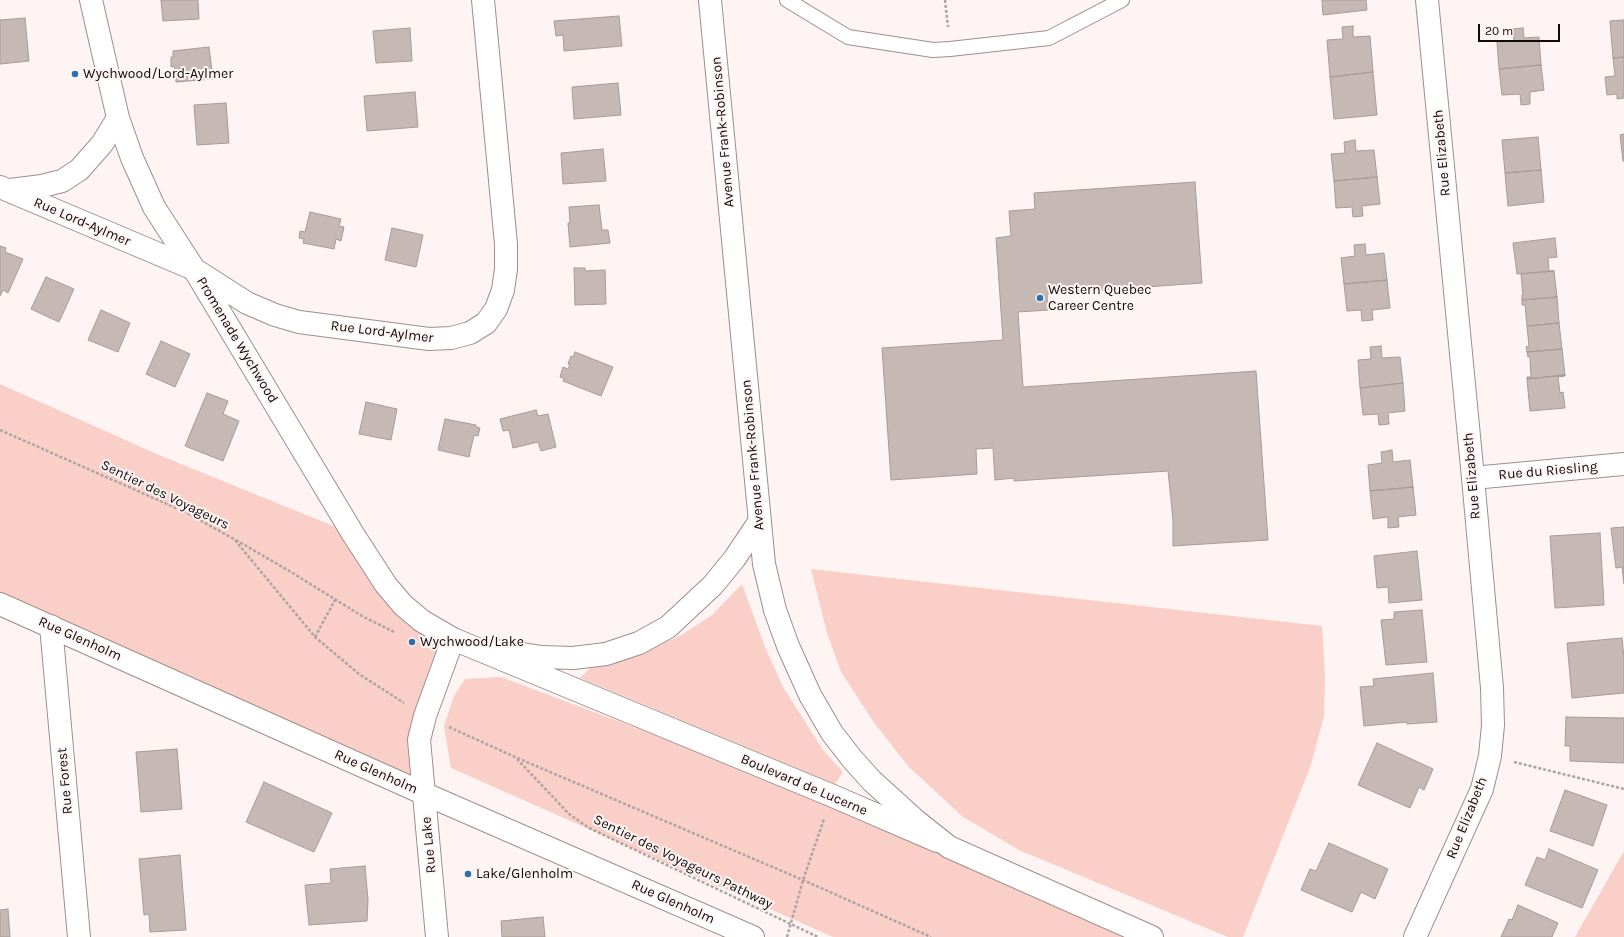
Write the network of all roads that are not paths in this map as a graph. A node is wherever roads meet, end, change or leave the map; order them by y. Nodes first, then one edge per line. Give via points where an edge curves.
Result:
1 (91, 0) edge
2 (483, 0) edge
3 (710, 0) edge
4 (787, 0) edge
5 (1122, 0) edge
6 (1427, 0) edge
7 (118, 118) junction
8 (3, 189) edge
9 (194, 269) junction
10 (1624, 464) edge
11 (1473, 478) junction
12 (759, 522) junction
13 (0, 604) edge
14 (51, 626) junction
15 (453, 639) junction
16 (425, 794) junction
17 (949, 847) junction
18 (79, 937) edge
19 (437, 937) edge
20 (753, 937) edge
21 (1152, 937) edge
22 (1415, 937) edge

1 - 7 street, Promenade Wychwood
2 - 9 street, Rue Lord-Aylmer via 506,244 503,290 496,309 486,323 470,333 451,338 429,339 299,322 247,303
3 - 12 street, Avenue Frank-Robinson
4 - 5 lane via 848,37 933,50 1049,38
6 - 11 street, Rue Elizabeth
7 - 8 street via 102,144 79,170 62,181 49,185
7 - 9 street, Promenade Wychwood via 132,158 154,207
8 - 9 street, Rue Lord-Aylmer
9 - 15 street, Promenade Wychwood via 386,585 422,620
10 - 11 street, Rue du Riesling
11 - 22 street, Rue Elizabeth via 1492,688 1493,725 1490,756 1482,789
12 - 15 street via 735,558 712,585 668,627 639,643 606,654 573,658 500,651
12 - 17 street, Avenue Frank-Robinson via 764,564 775,610 788,646 832,733 872,781
13 - 14 street, Rue Glenholm
14 - 16 street, Rue Glenholm
14 - 18 street, Rue Forest
15 - 16 street, Rue Lake via 419,740
15 - 17 street, Boulevard de Lucerne via 833,796
16 - 19 street, Rue Lake
16 - 20 street, Rue Glenholm
17 - 21 street, Boulevard de Lucerne

